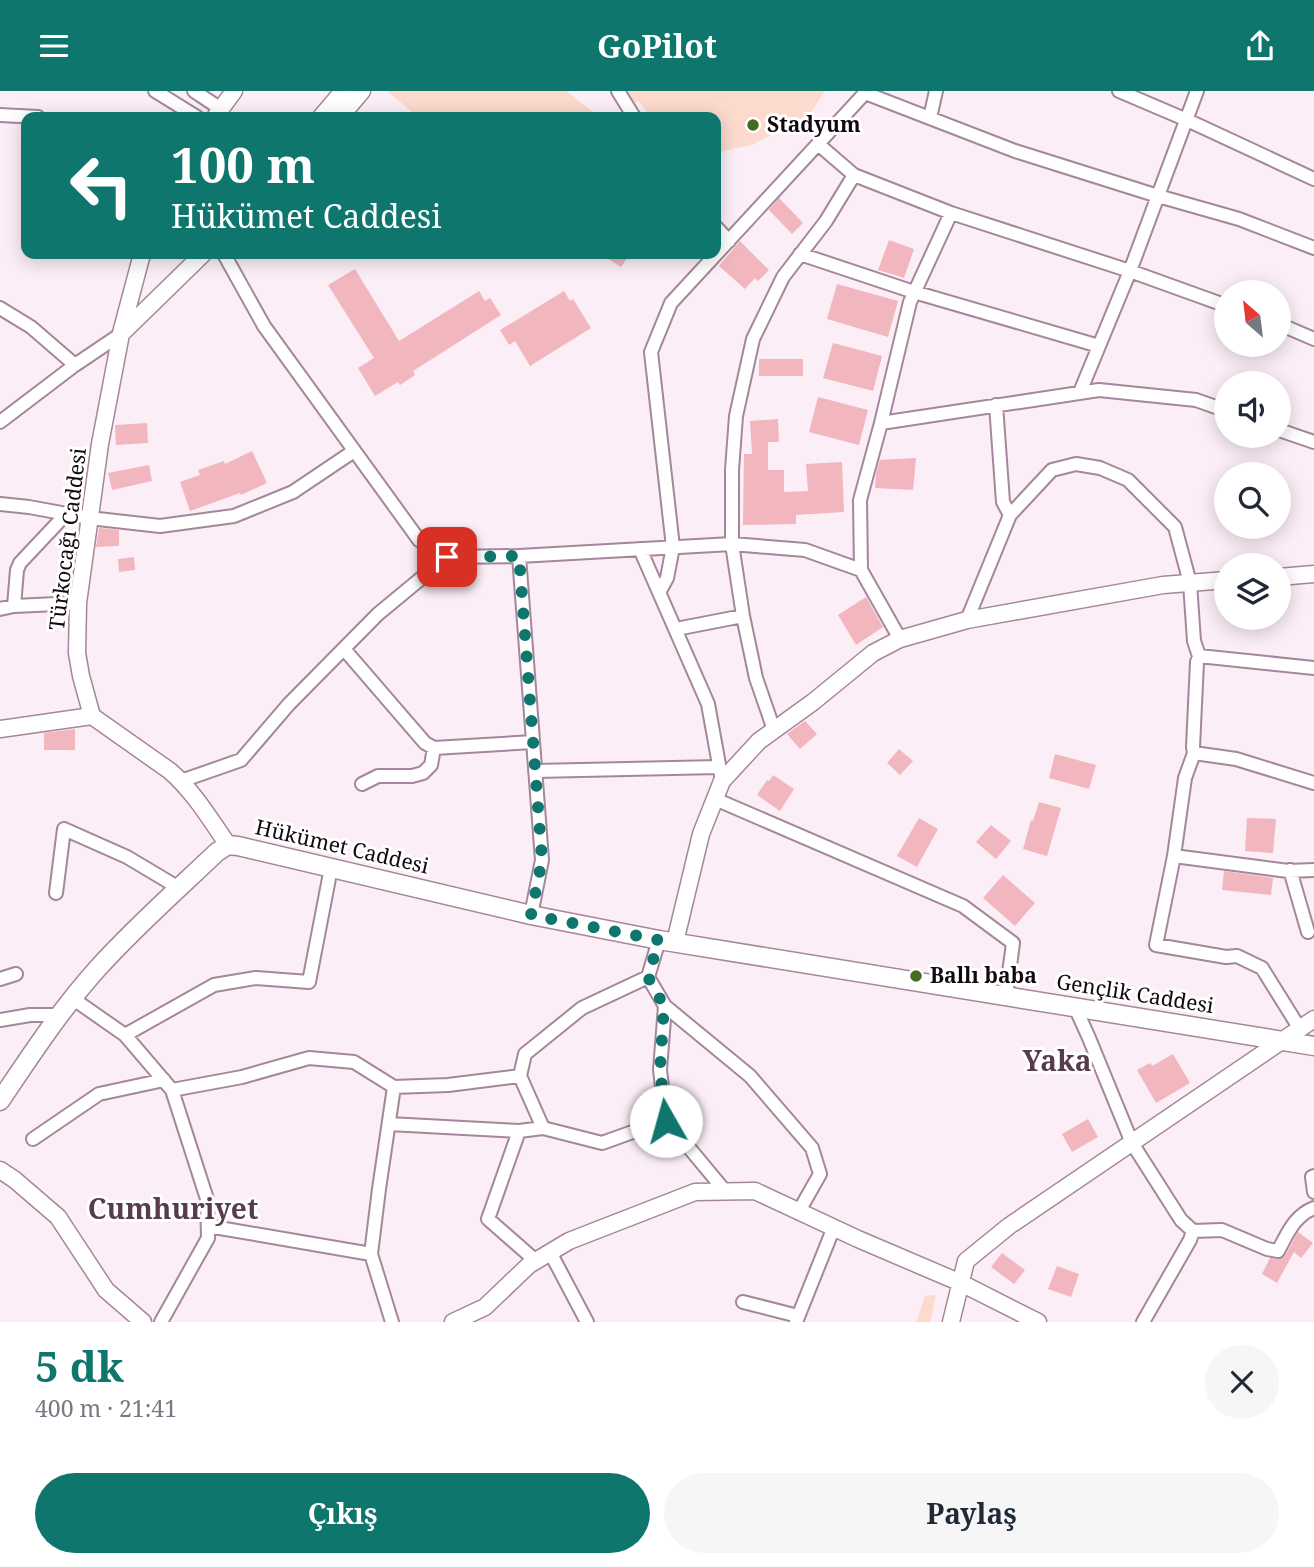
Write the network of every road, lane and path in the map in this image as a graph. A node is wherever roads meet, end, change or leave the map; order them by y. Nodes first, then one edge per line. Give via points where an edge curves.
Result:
1 (155, 91) edge
2 (194, 91) edge
3 (234, 91) edge
4 (343, 91) edge
5 (362, 91) edge
6 (618, 91) edge
7 (936, 91) edge
8 (1119, 91) edge
9 (1197, 91) edge
10 (189, 112) edge
11 (217, 112) edge
12 (219, 112) edge
13 (325, 112) edge
14 (344, 112) edge
15 (631, 112) edge
16 (0, 115) edge
17 (21, 116) edge
18 (930, 118) junction
19 (1187, 120) junction
20 (818, 144) junction
21 (854, 176) junction
22 (1314, 179) edge
23 (1158, 196) junction
24 (951, 213) junction
25 (721, 232) edge
26 (729, 241) junction
27 (1314, 248) edge
28 (721, 250) edge
29 (800, 254) junction
30 (141, 259) edge
31 (198, 259) edge
32 (227, 259) edge
33 (712, 259) edge
34 (1129, 271) junction
35 (914, 292) junction
36 (1214, 301) edge
37 (0, 307) edge
38 (1292, 330) edge
39 (121, 334) junction
40 (1314, 339) edge
41 (1100, 346) junction
42 (75, 365) junction
43 (1080, 392) junction
44 (996, 405) junction
45 (1214, 406) edge
46 (0, 422) edge
47 (881, 423) junction
48 (1291, 433) edge
49 (1314, 442) edge
50 (354, 451) junction
51 (0, 504) edge
52 (67, 513) junction
53 (1010, 515) junction
54 (89, 517) junction
55 (732, 544) junction
56 (673, 547) junction
57 (640, 549) junction
58 (519, 556) junction
59 (447, 557) junction
60 (861, 570) junction
61 (1314, 574) edge
62 (1291, 576) edge
63 (1214, 581) edge
64 (1190, 583) junction
65 (660, 591) junction
66 (78, 603) junction
67 (14, 606) junction
68 (0, 609) edge
69 (743, 616) junction
70 (967, 620) junction
71 (677, 629) junction
72 (900, 639) junction
73 (344, 649) junction
74 (1199, 656) junction
75 (1314, 668) edge
76 (93, 716) junction
77 (0, 729) edge
78 (774, 730) junction
79 (533, 742) junction
80 (434, 748) junction
81 (1194, 753) junction
82 (535, 771) junction
83 (721, 774) junction
84 (181, 781) junction
85 (1314, 783) edge
86 (362, 784) dead end
87 (715, 799) junction
88 (228, 845) junction
89 (1174, 856) junction
90 (331, 868) junction
91 (1290, 870) junction
92 (1314, 870) edge
93 (179, 888) junction
94 (56, 893) dead end
95 (531, 915) junction
96 (1314, 923) edge
97 (667, 941) junction
98 (16, 974) dead end
99 (648, 977) junction
100 (0, 979) edge
101 (1006, 996) junction
102 (72, 998) junction
103 (664, 1006) junction
104 (1075, 1007) junction
105 (59, 1014) junction
106 (1314, 1019) edge
107 (0, 1020) edge
108 (1300, 1029) junction
109 (125, 1035) junction
110 (1283, 1041) junction
111 (1314, 1046) edge
112 (520, 1076) junction
113 (168, 1085) junction
114 (394, 1087) junction
115 (0, 1101) edge
116 (666, 1121) junction
117 (389, 1124) junction
118 (542, 1129) junction
119 (519, 1131) junction
120 (33, 1139) dead end
121 (1132, 1143) junction
122 (0, 1170) edge
123 (1314, 1176) edge
124 (724, 1191) junction
125 (1314, 1192) edge
126 (1314, 1208) edge
127 (800, 1211) junction
128 (208, 1226) junction
129 (834, 1227) junction
130 (1193, 1231) junction
131 (550, 1252) junction
132 (371, 1254) junction
133 (536, 1261) junction
134 (961, 1283) junction
135 (743, 1302) dead end
136 (797, 1319) edge
137 (461, 1320) edge
138 (143, 1322) edge
139 (161, 1322) edge
140 (392, 1322) edge
141 (587, 1322) edge
142 (951, 1322) edge
143 (1038, 1322) edge
144 (1143, 1322) edge

1 - 10 street
2 - 11 street
3 - 12 street
4 - 13 street
5 - 14 street
6 - 15 street
7 - 18 street
8 - 19 street
9 - 19 street
16 - 17 street
18 - 20 street via 866,93
18 - 23 street via 1015,151
19 - 22 street
19 - 23 street
20 - 21 street
20 - 26 street
21 - 24 street
21 - 29 street
23 - 27 street via 1239,219
23 - 34 street
24 - 34 street
24 - 35 street
25 - 26 street
26 - 28 street
29 - 35 street
29 - 55 street via 783,277 753,339 736,416
30 - 39 street, Türkocağı Caddesi
31 - 39 street
32 - 50 street via 264,326
33 - 56 street via 671,303 651,352
34 - 36 street
34 - 41 street
35 - 41 street
35 - 47 street
37 - 42 street
38 - 40 street
39 - 42 street
39 - 54 street, Türkocağı Caddesi
41 - 43 street
42 - 46 street
43 - 44 street
43 - 45 street via 1196,400
44 - 47 street
44 - 53 street via 1003,502
47 - 60 street via 860,500
48 - 49 street
50 - 54 street via 292,492 234,516 160,526
50 - 59 street via 419,540
51 - 52 street
52 - 54 street
52 - 67 street via 20,563
53 - 64 street via 1052,470 1076,464 1100,468 1128,480 1175,527
53 - 70 street
54 - 66 street, Türkocağı Caddesi
55 - 56 street
55 - 60 street via 805,550
55 - 69 street
56 - 57 street
56 - 65 street
57 - 58 street
57 - 65 street
58 - 59 street
58 - 79 street
59 - 73 street
60 - 72 street
61 - 62 street
63 - 64 street
64 - 70 street
64 - 74 street
65 - 71 street
66 - 67 street
66 - 76 street, Türkocağı Caddesi via 77,653
67 - 68 street
69 - 71 street
69 - 78 street via 756,678
70 - 72 street
71 - 83 street via 708,704
72 - 78 street via 873,653
73 - 80 street
73 - 84 street via 241,760
74 - 75 street
74 - 81 street
76 - 77 street
76 - 84 street
78 - 83 street
79 - 80 street
79 - 82 street
80 - 86 street via 431,765 422,773 379,776
81 - 85 street via 1236,759
81 - 89 street via 1185,778
82 - 83 street
82 - 95 street via 542,860
83 - 87 street
84 - 88 street
87 - 97 street
87 - 101 street via 963,906 1013,943
88 - 90 main road, Hükümet Caddesi
88 - 93 main road, Hükümet Caddesi
89 - 91 street
89 - 108 street via 1156,945 1237,956 1262,968
90 - 95 main road, Hükümet Caddesi
90 - 109 street via 309,982 256,978 214,985
91 - 92 street
91 - 96 street via 1308,932
93 - 94 street via 127,857 64,829
93 - 102 main road, Hükümet Caddesi
95 - 97 main road, Hükümet Caddesi
97 - 99 street
97 - 101 main road, Gençlik Caddesi
98 - 100 street
99 - 103 street
99 - 112 street via 582,1008 525,1054
101 - 104 main road, Gençlik Caddesi
102 - 105 main road, Hükümet Caddesi
102 - 109 street
103 - 116 street via 660,1070
103 - 127 street via 750,1076 812,1148 820,1174
104 - 110 main road, Gençlik Caddesi
104 - 121 street
105 - 107 street
105 - 115 main road, Hükümet Caddesi
106 - 108 street
108 - 110 street
109 - 113 street
110 - 111 main road, Gençlik Caddesi
110 - 121 street
112 - 114 street
112 - 118 street
113 - 114 street via 242,1077 309,1058 355,1062
113 - 120 street via 99,1094
113 - 128 street via 207,1199
114 - 117 street
116 - 118 street via 602,1143
116 - 124 street
117 - 119 street
117 - 132 street
118 - 119 street
119 - 133 street via 488,1219
121 - 130 street via 1181,1220
121 - 134 street via 1009,1226 966,1261
122 - 138 street via 58,1217 106,1290
123 - 125 street
124 - 127 street via 755,1191
124 - 131 street via 695,1192
126 - 130 street via 1295,1220 1278,1251 1222,1230
127 - 129 street
128 - 132 street
128 - 139 street via 208,1238
129 - 134 street
129 - 136 street
130 - 144 street
131 - 133 street
131 - 141 street
132 - 140 street
133 - 137 street via 485,1307
134 - 142 street
134 - 143 street
135 - 136 street

